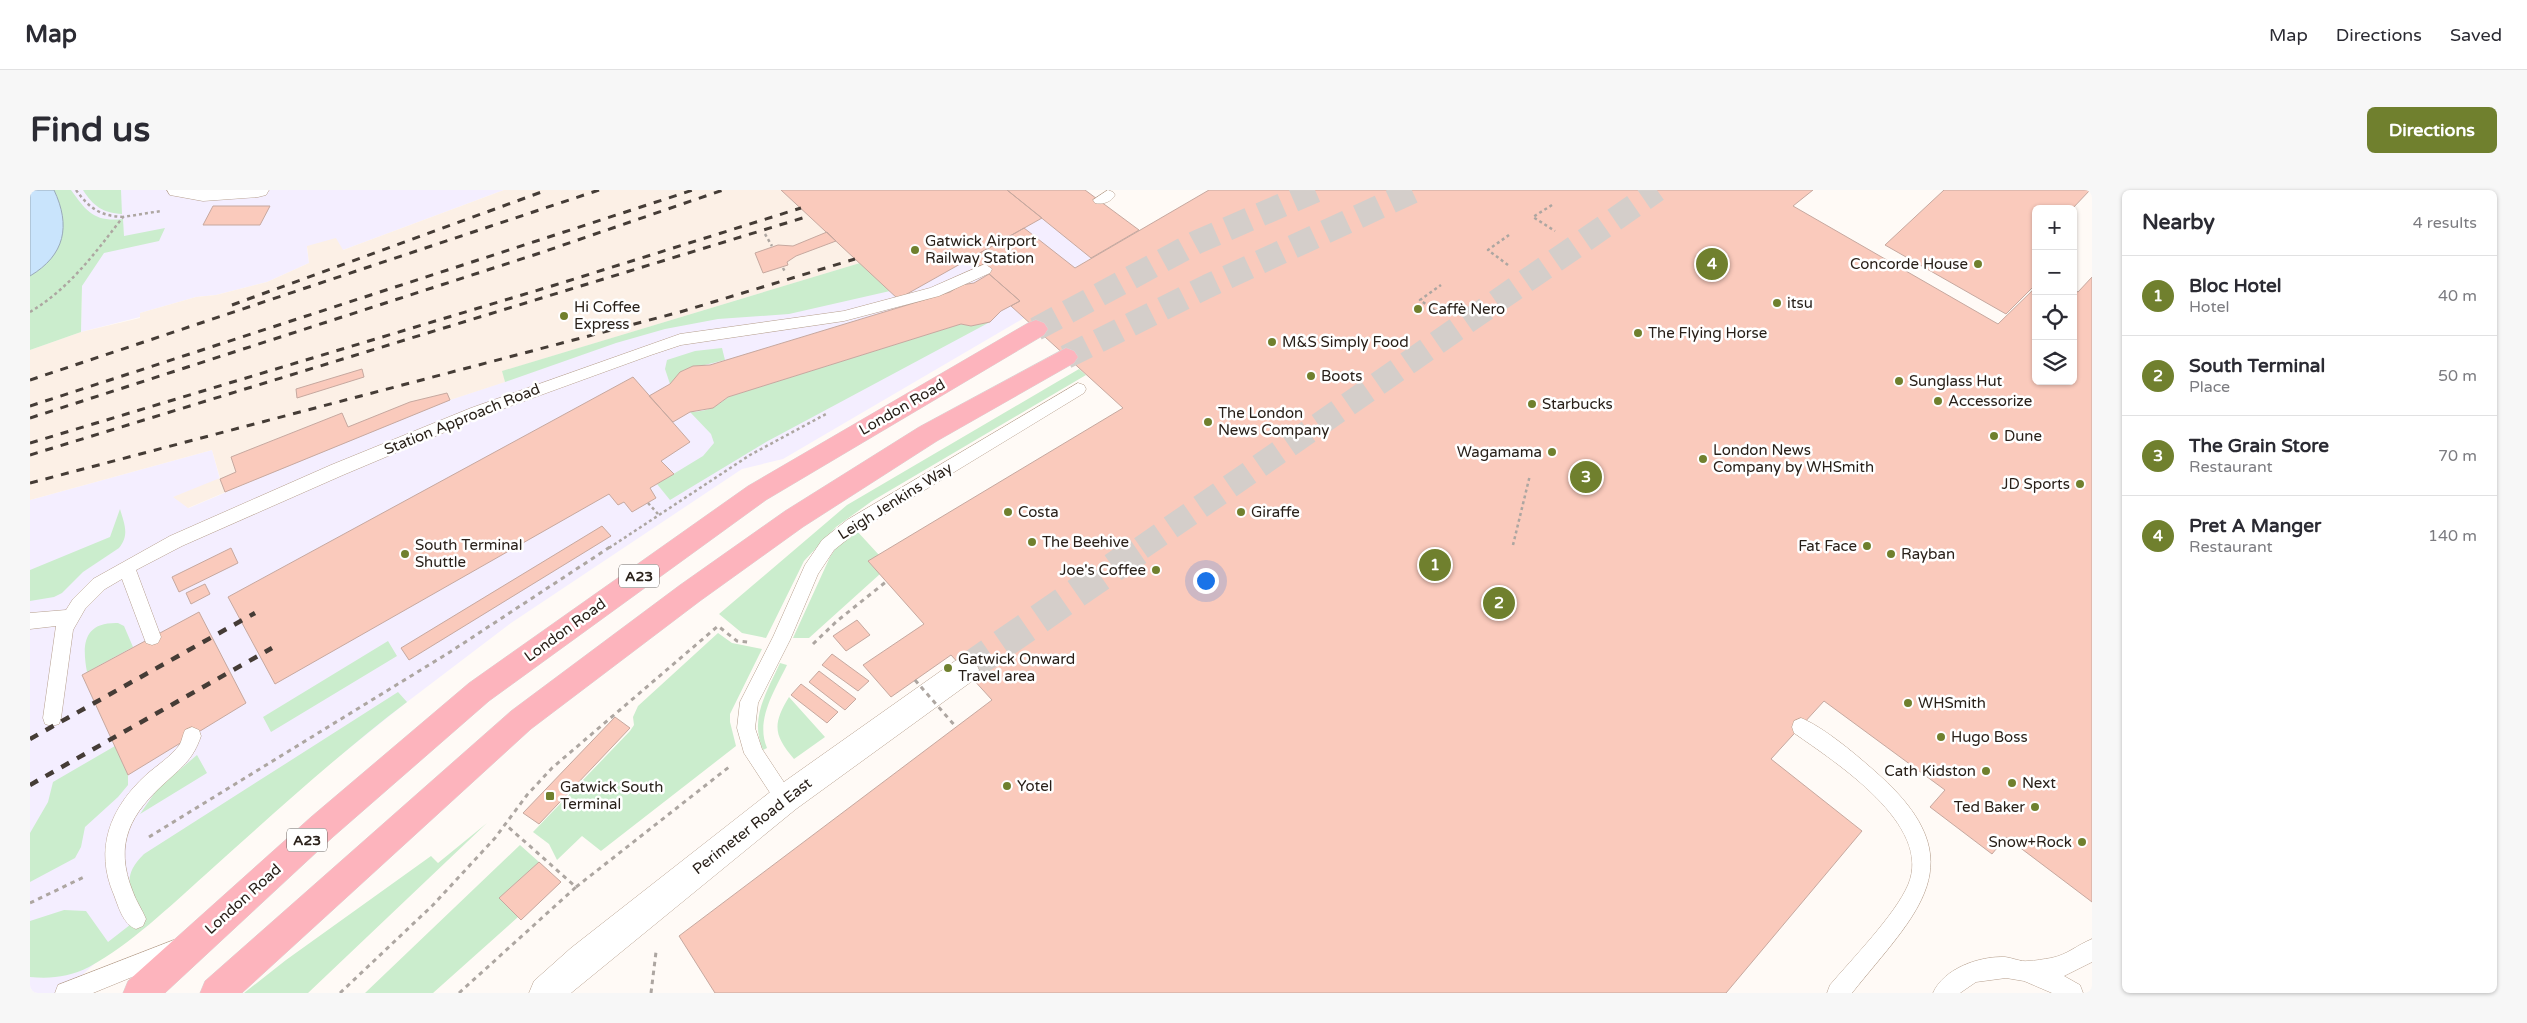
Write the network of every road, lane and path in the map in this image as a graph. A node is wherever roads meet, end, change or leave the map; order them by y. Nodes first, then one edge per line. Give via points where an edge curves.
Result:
1 (76, 190) edge
2 (178, 190) edge
3 (258, 190) edge
4 (1552, 205) dead end
5 (167, 209) dead end
6 (123, 217) junction
7 (1555, 231) dead end
8 (765, 234) dead end
9 (1509, 235) dead end
10 (772, 246) dead end
11 (1508, 264) dead end
12 (783, 268) dead end
13 (985, 269) dead end
14 (785, 272) dead end
15 (1441, 285) dead end
16 (30, 312) edge
17 (1440, 314) dead end
18 (1036, 329) tunnel mouth
19 (1066, 357) tunnel mouth
20 (1078, 390) dead end
21 (832, 410) dead end
22 (1530, 475) dead end
23 (648, 503) dead end
24 (658, 514) junction
25 (1513, 545) dead end
26 (126, 567) junction
27 (887, 581) dead end
28 (69, 617) junction
29 (30, 621) edge
30 (152, 637) dead end
31 (781, 640) junction
32 (965, 670) tunnel mouth
33 (915, 680) dead end
34 (955, 716) dead end
35 (52, 718) dead end
36 (947, 722) dead end
37 (1801, 726) dead end
38 (956, 727) dead end
39 (192, 736) dead end
40 (752, 748) junction
41 (785, 799) junction
42 (506, 825) junction
43 (114, 859) junction
44 (576, 887) junction
45 (30, 903) edge
46 (136, 919) dead end
47 (198, 940) junction
48 (657, 945) dead end
49 (2092, 949) edge
50 (2025, 970) junction
51 (66, 993) edge
52 (140, 993) edge
53 (217, 993) edge
54 (340, 993) edge
55 (459, 993) edge
56 (546, 993) edge
57 (651, 993) edge
58 (1838, 993) edge
59 (1944, 993) edge
60 (2072, 993) edge

1 - 6 path via 94,212
2 - 3 street via 222,194
4 - 7 path via 1534,217
5 - 6 path
6 - 16 path via 68,286 51,301
8 - 10 path
9 - 11 path via 1488,250
12 - 14 path
13 - 26 lane, Station Approach Road via 943,289 858,313 680,340 628,357 477,412 337,470 176,541
15 - 17 path via 1420,300
18 - 47 main road, London Road / A23 via 757,493 487,686 322,827
19 - 53 main road via 928,434 794,519 690,593 521,720
20 - 31 lane, Leigh Jenkins Way via 838,536 818,557
21 - 24 path via 750,455
22 - 25 path
23 - 24 path
24 - 43 path via 450,652
26 - 28 lane, Station Approach Road via 87,594
26 - 30 lane
27 - 31 path via 808,648
28 - 29 lane
28 - 35 lane, Station Approach Road via 64,628
31 - 40 lane, Leigh Jenkins Way via 749,702 746,728
31 - 42 path via 771,637 767,645 737,641 718,626 552,768
32 - 41 street, Perimeter Road East
33 - 38 path, bridge
34 - 36 path
37 - 58 lane via 1886,794 1910,825 1920,856 1921,872 1909,904
39 - 43 lane via 187,750 129,807 117,835
40 - 41 lane, Leigh Jenkins Way
40 - 44 path
41 - 56 street, Perimeter Road East
42 - 44 path
42 - 54 path via 433,904
43 - 45 path
43 - 46 lane via 120,891
44 - 55 path
47 - 51 lane
47 - 52 main road, London Road / A23
48 - 57 path
49 - 50 lane via 2079,960 2052,970
50 - 59 lane via 1995,966 1974,971 1960,978
50 - 60 lane

